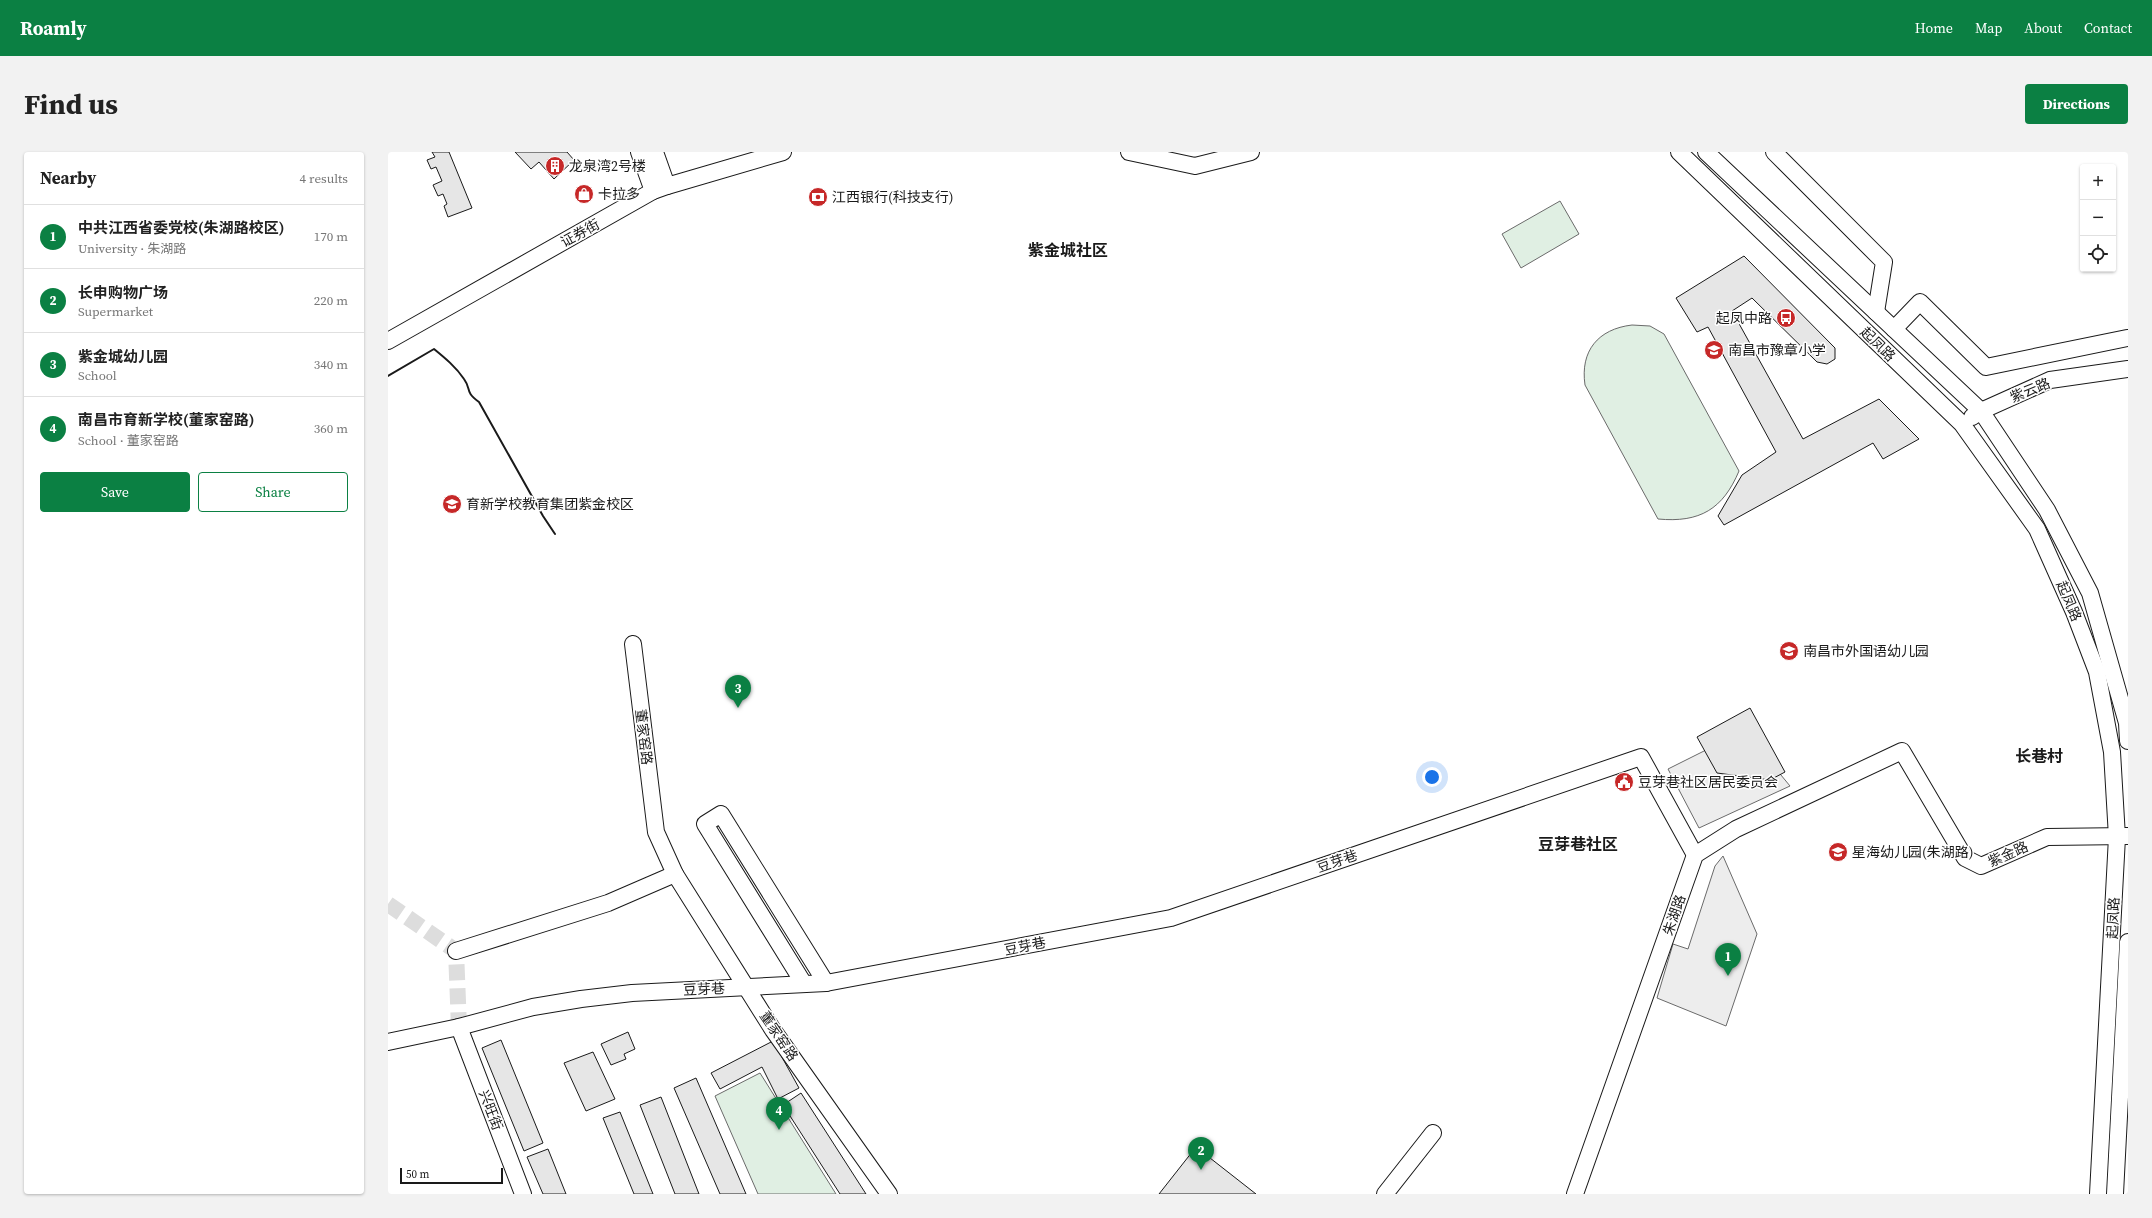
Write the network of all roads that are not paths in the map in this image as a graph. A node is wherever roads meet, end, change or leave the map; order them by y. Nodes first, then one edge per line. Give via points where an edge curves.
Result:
1 (639, 152) edge
2 (655, 152) edge
3 (784, 152) edge
4 (1129, 152) edge
5 (1251, 152) edge
6 (1679, 152) edge
7 (1706, 152) edge
8 (1774, 152) edge
9 (660, 189) junction
10 (1876, 312) junction
11 (1894, 329) junction
12 (2127, 338) dead end
13 (388, 341) edge
14 (2128, 369) edge
15 (1981, 411) junction
16 (1962, 424) junction
17 (633, 644) dead end
18 (2128, 741) edge
19 (2122, 836) edge
20 (1695, 855) junction
21 (675, 874) junction
22 (2128, 942) edge
23 (456, 951) dead end
24 (826, 983) junction
25 (804, 984) junction
26 (746, 987) junction
27 (459, 1027) junction
28 (388, 1042) edge
29 (1433, 1133) dead end
30 (523, 1194) edge
31 (889, 1194) edge
32 (1385, 1194) edge
33 (1575, 1194) edge
34 (2098, 1194) edge
35 (2114, 1194) edge

1 - 9 street
2 - 9 street
3 - 9 street, 证券街
4 - 5 street via 1195,166
6 - 16 street, 起凤路
7 - 10 street, 起凤路
8 - 10 street via 1884,262
9 - 13 street, 证券街
10 - 11 street, 起凤路
11 - 12 street via 1920,302 1986,367
11 - 15 street, 起凤路
14 - 15 street, 紫云路 via 2050,380
15 - 16 street, 紫云路
15 - 18 street, 起凤路 via 2047,510 2090,592 2127,724
16 - 19 street, 起凤路 via 2037,529 2074,612 2097,672 2112,752
17 - 21 street, 董家窑路 via 656,832
19 - 20 street, 紫金路 via 2047,837 1981,866 1965,858 1902,751 1736,829
19 - 34 street, 起凤路
20 - 24 street, 豆芽巷 via 1641,757 1171,918
20 - 33 street, 朱湖路
21 - 23 street via 608,903
21 - 26 street, 董家窑路
22 - 35 street, 起凤路
24 - 25 street, 豆芽巷
24 - 25 street via 721,814 705,824
25 - 26 street, 豆芽巷
26 - 27 street, 豆芽巷 via 632,993 581,999 533,1007
26 - 31 street, 董家窑路 via 773,1030
27 - 28 street, 豆芽巷
27 - 30 street, 兴旺街
29 - 32 street

